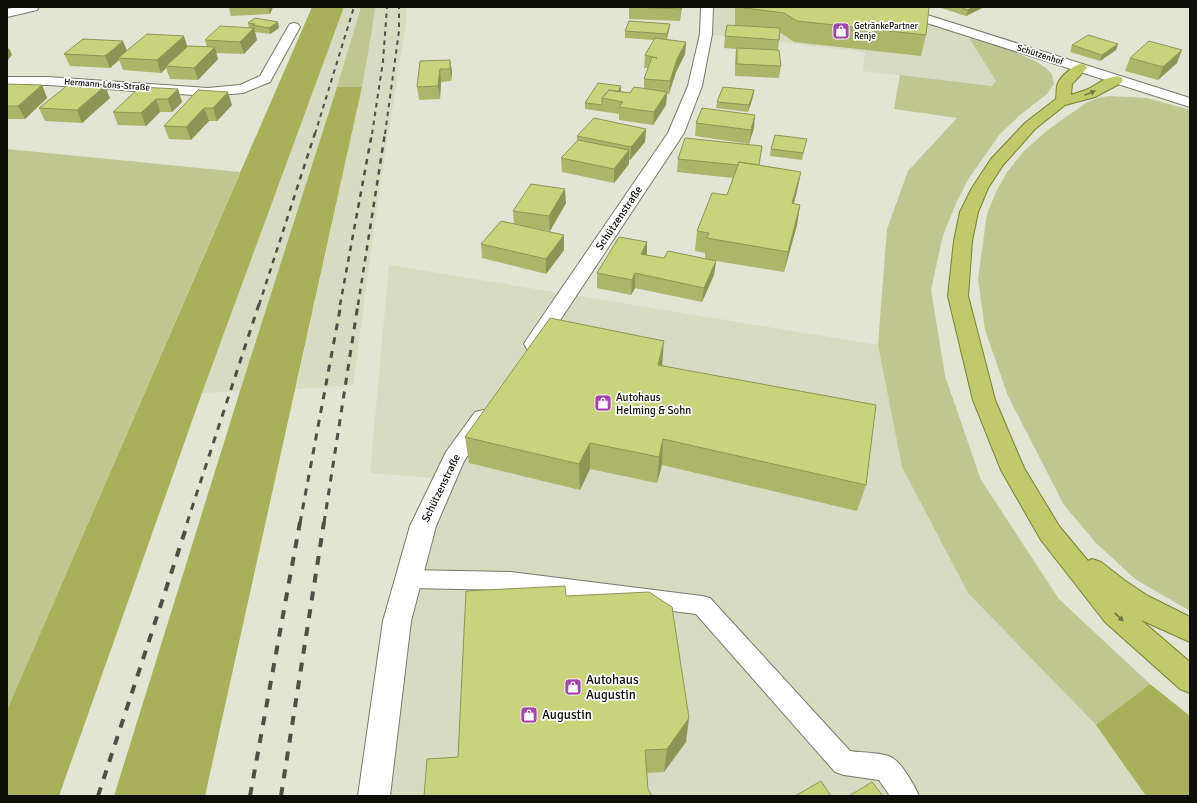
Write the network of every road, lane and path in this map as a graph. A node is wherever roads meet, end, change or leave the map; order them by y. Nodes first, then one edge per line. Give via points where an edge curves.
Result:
1 (33, 7) edge
2 (707, 7) edge
3 (890, 7) edge
4 (7, 13) edge
5 (294, 27) dead end
6 (1080, 68) junction
7 (1116, 80) junction
8 (7, 81) edge
9 (1063, 100) junction
10 (1190, 103) edge
11 (524, 360) edge
12 (496, 399) edge
13 (1050, 533) junction
14 (409, 579) junction
15 (1190, 630) edge
16 (1190, 680) edge
17 (374, 796) edge
18 (906, 796) edge

1 - 4 street
2 - 11 street, Schützenstraße via 706,34 695,86 676,133
3 - 6 street, Schützenhof
5 - 8 street, Hermann-Löns-Straße via 265,79 243,88 208,92 48,81
6 - 7 street, Schützenhof
6 - 9 highway via 1064,82
9 -> 7 highway via 1090,94
7 - 10 street, Schützenhof
9 - 13 highway via 1030,126 997,162 980,188 969,212 963,240 958,296 984,400 1013,470
12 - 14 street, Schützenstraße via 454,458 423,526
13 - 15 highway via 1110,586 1167,621
13 -> 16 highway via 1115,614
14 - 17 street, Schützenstraße via 397,621
14 - 18 lane via 511,581 702,605 844,763 886,768

